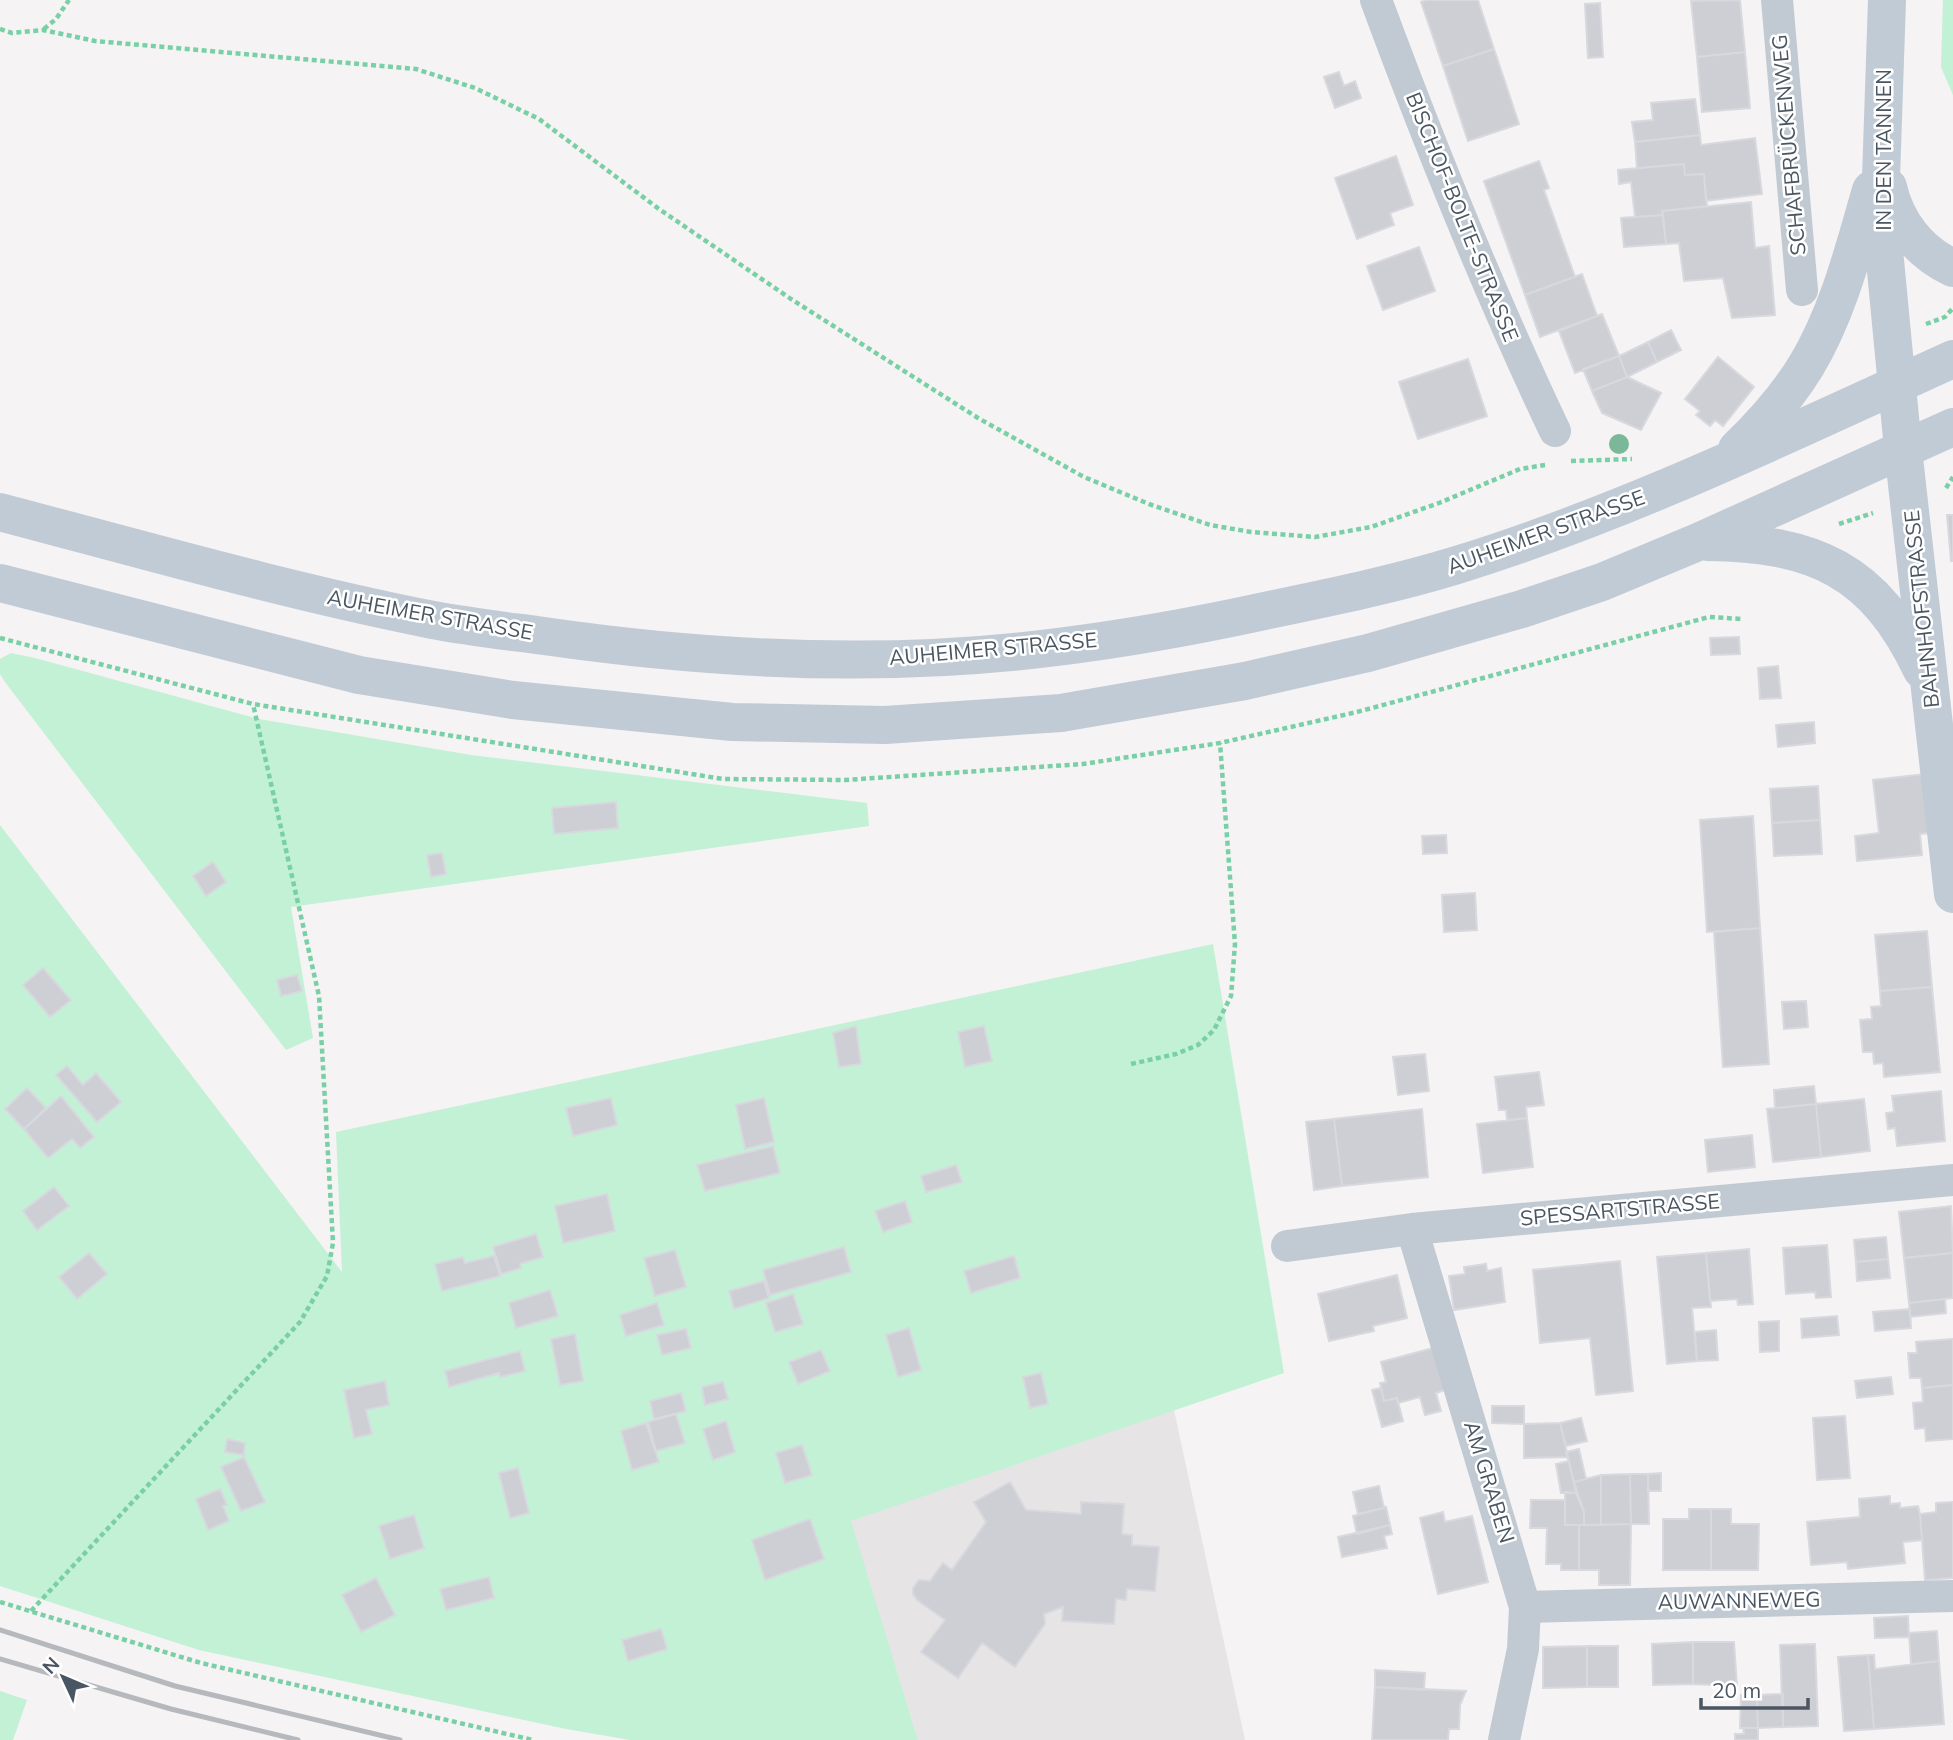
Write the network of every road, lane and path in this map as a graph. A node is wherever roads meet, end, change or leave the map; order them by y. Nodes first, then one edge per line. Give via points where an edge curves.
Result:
1 (69, 0) edge
2 (1376, 0) edge
3 (1777, 0) edge
4 (1887, 0) edge
5 (0, 29) edge
6 (43, 30) junction
7 (1881, 154) junction
8 (1953, 268) edge
9 (1802, 290) dead end
10 (1953, 359) edge
11 (1898, 384) junction
12 (1953, 426) edge
13 (1555, 431) dead end
14 (1903, 449) junction
15 (1645, 458) dead end
16 (1953, 477) edge
17 (1692, 478) junction
18 (1944, 492) dead end
19 (0, 512) edge
20 (1698, 542) junction
21 (0, 583) edge
22 (1930, 688) junction
23 (253, 704) dead end
24 (1220, 743) dead end
25 (1945, 750) edge
26 (1953, 894) edge
27 (1131, 1064) dead end
28 (1953, 1180) edge
29 (1412, 1228) junction
30 (1287, 1245) dead end
31 (1953, 1596) edge
32 (0, 1602) edge
33 (1525, 1607) junction
34 (31, 1611) junction
35 (533, 1740) edge
36 (1504, 1740) edge

1 - 6 path
2 - 13 street, BISCHOF-BOLTE-STRASSE via 1468,238
3 - 9 street, SCHAFBRÜCKENWEG
4 - 7 main road, IN DEN TANNEN
5 - 6 path via 12,33
6 - 15 path via 95,41 416,69 475,88 539,119 791,299 978,418 1084,477 1210,525 1315,537 1371,527 1520,469
7 - 8 main road via 1895,209 1904,225 1919,245
7 - 11 main road, IN DEN TANNEN via 1880,208
7 - 17 main road via 1827,326 1806,367 1761,426 1734,451
10 - 11 main road, AUHEIMER STRASSE
11 - 14 main road, IN DEN TANNEN
11 - 17 main road, AUHEIMER STRASSE
12 - 14 main road
14 - 20 main road
14 - 22 main road, BAHNHOFSTRASSE
16 - 18 path
17 - 19 main road, AUHEIMER STRASSE via 1458,565 1359,592 1172,631 1045,649 820,660 688,654 437,621 300,591
20 - 21 main road via 1522,609 1368,653 1245,681 1061,713 885,725 732,722 513,700 359,674
20 - 22 main road via 1778,547 1843,571 1866,587 1903,635
22 - 25 main road, BAHNHOFSTRASSE
23 - 34 path via 319,996 333,1243 327,1276 300,1322
24 - 27 path via 1235,944 1230,996 1214,1030 1198,1045 1176,1055
25 - 26 main road, BAHNHOFSTRASSE
28 - 29 street, SPESSARTSTRASSE
29 - 30 street, SPESSARTSTRASSE
29 - 33 street, AM GRABEN
31 - 33 street, AUWANNEWEG
32 - 34 path
33 - 36 street, AM GRABEN via 1523,1648
34 - 35 path via 201,1663

